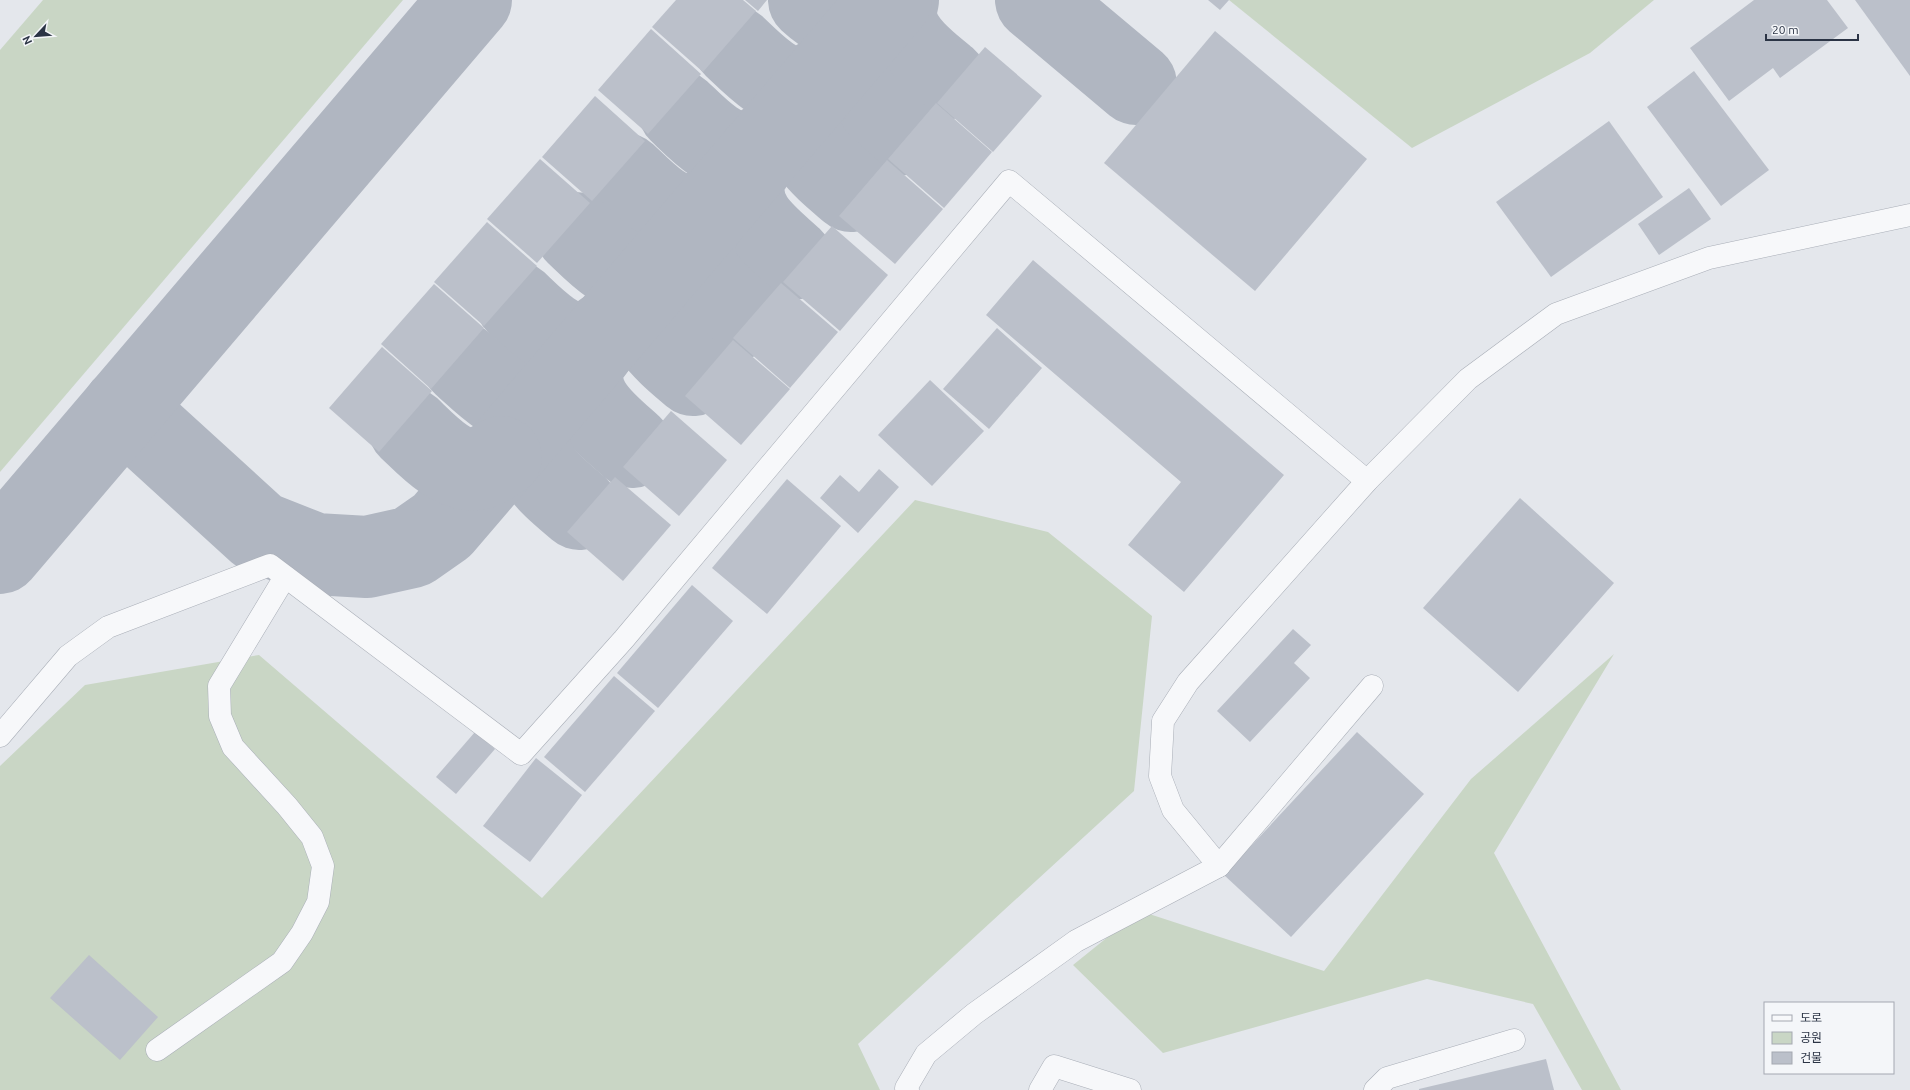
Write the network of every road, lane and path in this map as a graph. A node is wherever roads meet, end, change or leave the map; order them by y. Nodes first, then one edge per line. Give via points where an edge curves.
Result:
1 (1910, 214) edge
2 (1367, 481) junction
3 (285, 577) junction
4 (1372, 686) dead end
5 (0, 736) edge
6 (1219, 866) junction
7 (1514, 1040) dead end
8 (157, 1050) dead end
9 (908, 1090) edge
10 (1040, 1090) edge
11 (1130, 1090) edge
12 (1375, 1090) edge

1 - 2 street via 1709,258 1556,314 1468,379
2 - 3 street via 1009,181 624,639 521,754
2 - 6 street via 1188,682 1163,721 1160,776 1173,810
3 - 5 street via 270,565 108,627 68,656
3 - 8 street via 219,686 220,716 232,747 312,837 323,866 318,902 302,933 282,962
4 - 6 street
6 - 9 street via 1076,941 974,1014 926,1054 906,1088
7 - 12 street via 1387,1078
10 - 11 street via 1054,1066

